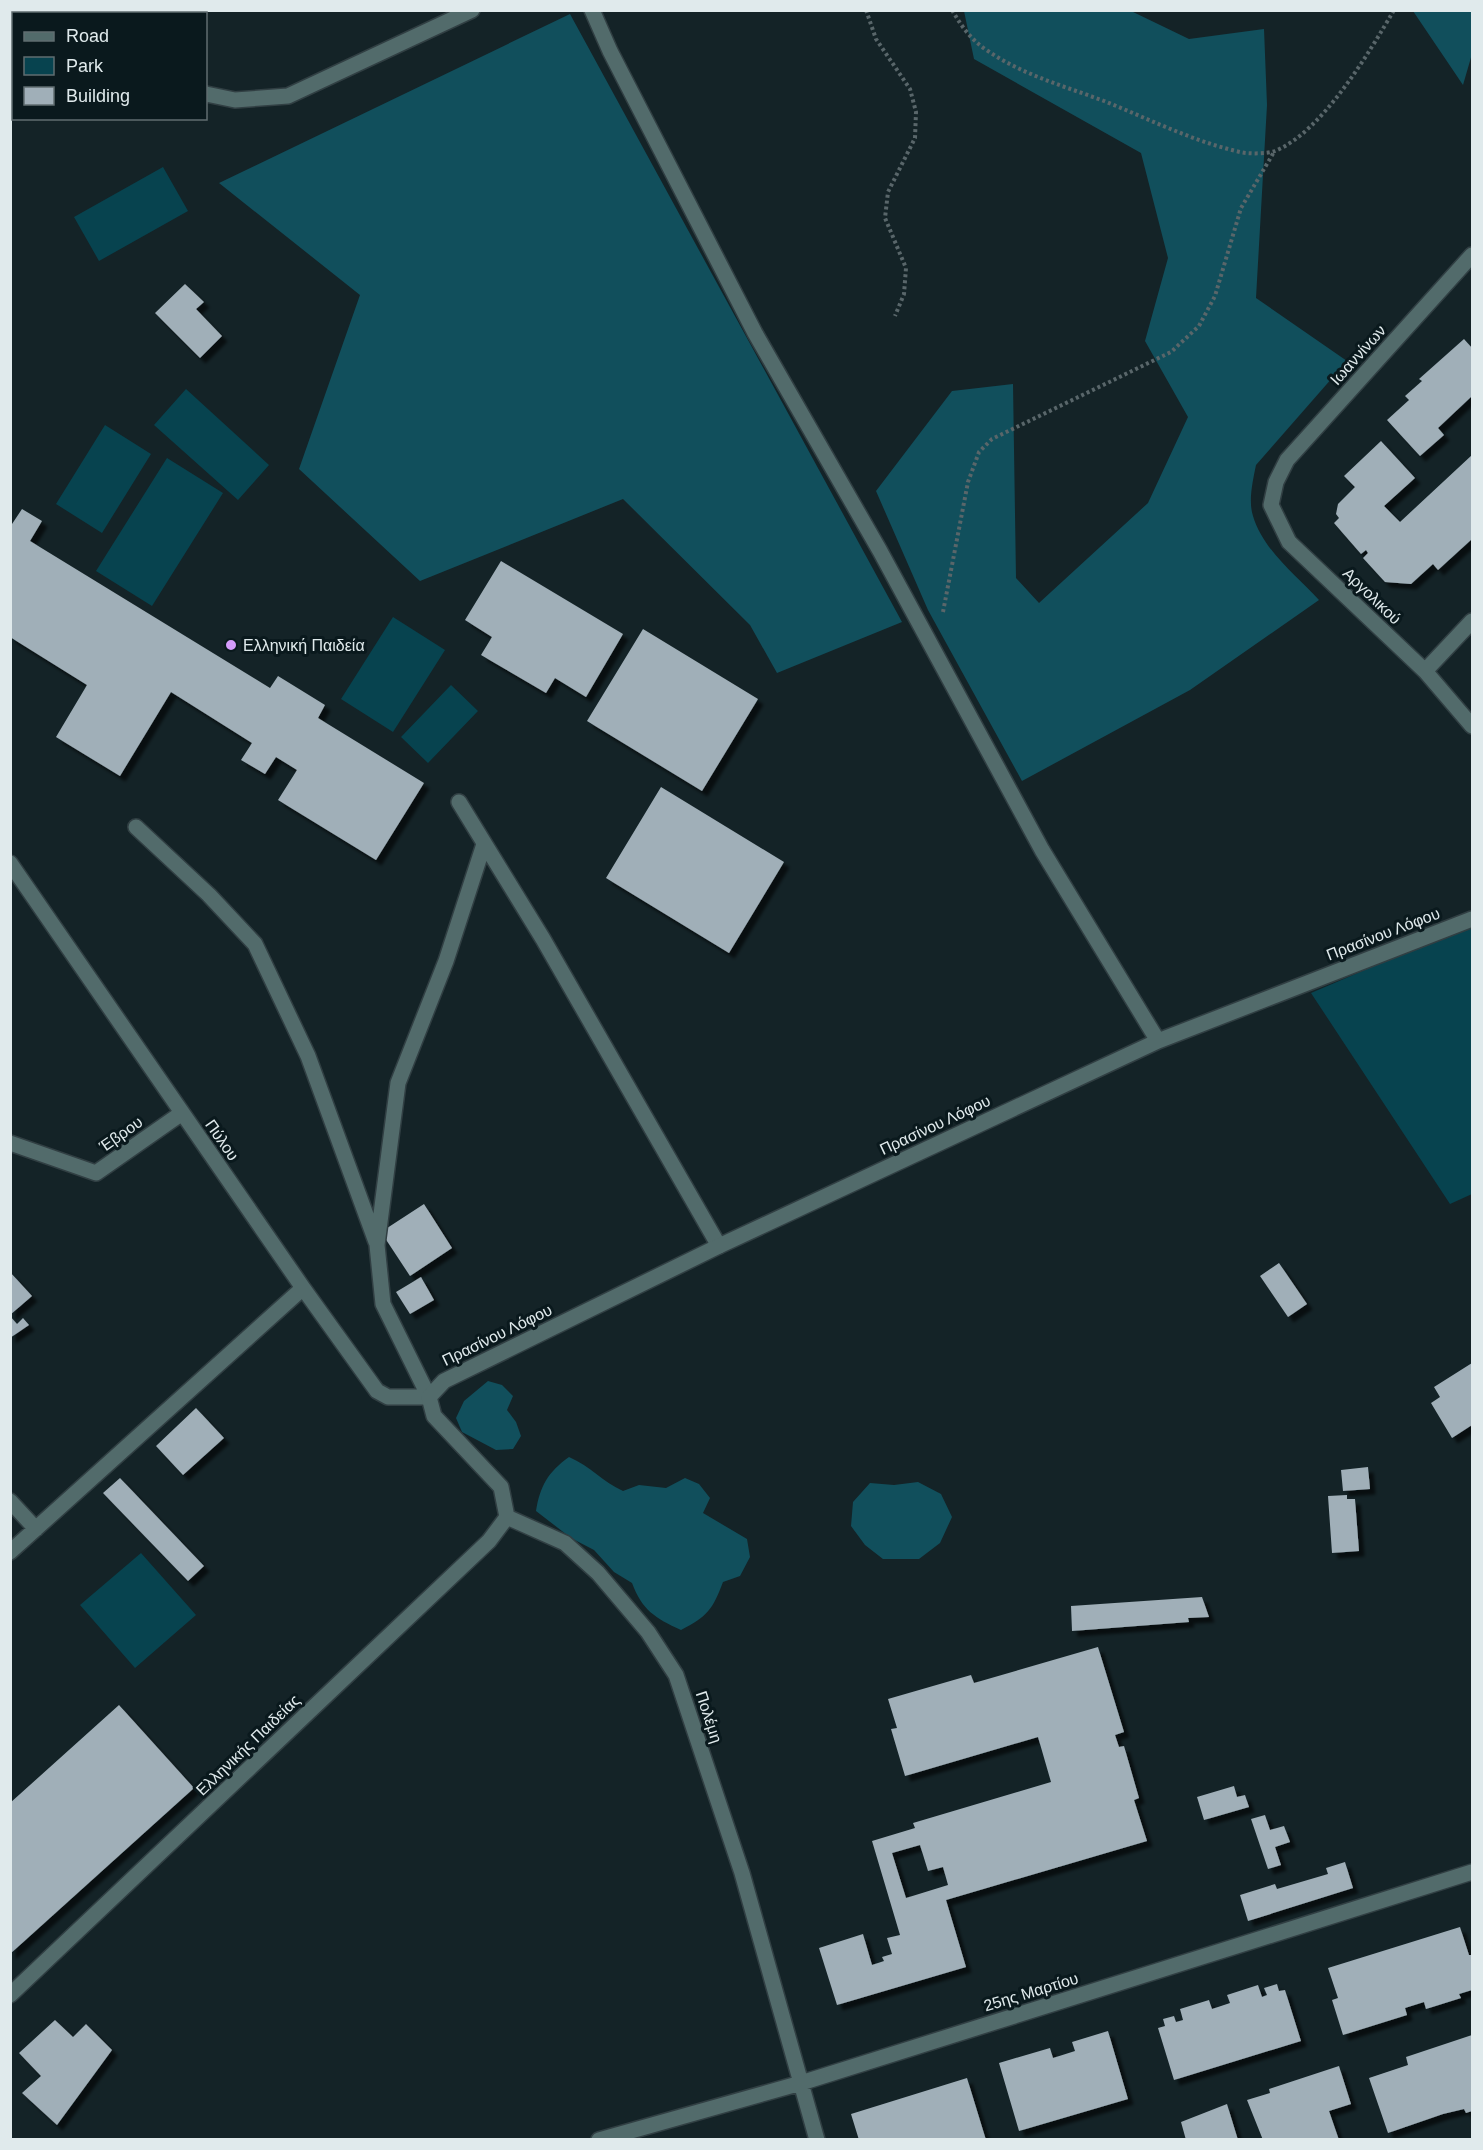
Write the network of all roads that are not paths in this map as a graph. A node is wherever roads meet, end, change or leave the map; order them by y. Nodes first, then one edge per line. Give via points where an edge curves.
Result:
1 (472, 10) edge
2 (592, 10) edge
3 (207, 94) edge
4 (1473, 255) edge
5 (1276, 482) joint
6 (1473, 621) edge
7 (1425, 671) junction
8 (1473, 726) edge
9 (459, 802) dead end
10 (136, 827) dead end
11 (484, 844) junction
12 (10, 862) edge
13 (1473, 919) edge
14 (1158, 1041) junction
15 (182, 1113) junction
16 (10, 1143) edge
17 (377, 1245) junction
18 (719, 1246) junction
19 (303, 1288) junction
20 (429, 1397) junction
21 (10, 1501) edge
22 (507, 1516) junction
23 (36, 1529) junction
24 (10, 1552) edge
25 (1473, 1872) edge
26 (10, 1995) edge
27 (801, 2084) junction
28 (599, 2139) edge
29 (817, 2139) edge

1 - 3 street via 288,96 235,100
2 - 14 street via 755,333 1042,850
4 - 5 street, Ιωαννίνων via 1287,460
5 - 7 street, Αργολικού via 1271,505 1289,542
6 - 7 street
7 - 8 street, Αργολικού
9 - 11 street
10 - 17 street via 210,895 255,944 308,1056
11 - 17 street via 446,961 398,1083
11 - 18 street
12 - 15 street, Πύλου
13 - 14 street, Πρασίνου Λόφου
14 - 18 street, Πρασίνου Λόφου
15 - 16 street, Έβρου via 96,1173
15 - 19 street, Πύλου
17 - 20 street via 383,1304
18 - 20 street, Πρασίνου Λόφου via 444,1380
19 - 20 street, Πύλου via 377,1390 388,1397
19 - 23 street
20 - 22 street via 434,1416 501,1487
21 - 23 street
22 - 26 street, Ελληνικής Παιδείας via 489,1541
22 - 27 street, Πολέμη via 565,1543 598,1572 648,1632 676,1675 742,1874
23 - 24 street
25 - 27 street, 25ης Μαρτίου
27 - 28 street, 25ης Μαρτίου
27 - 29 street, Πολέμη

